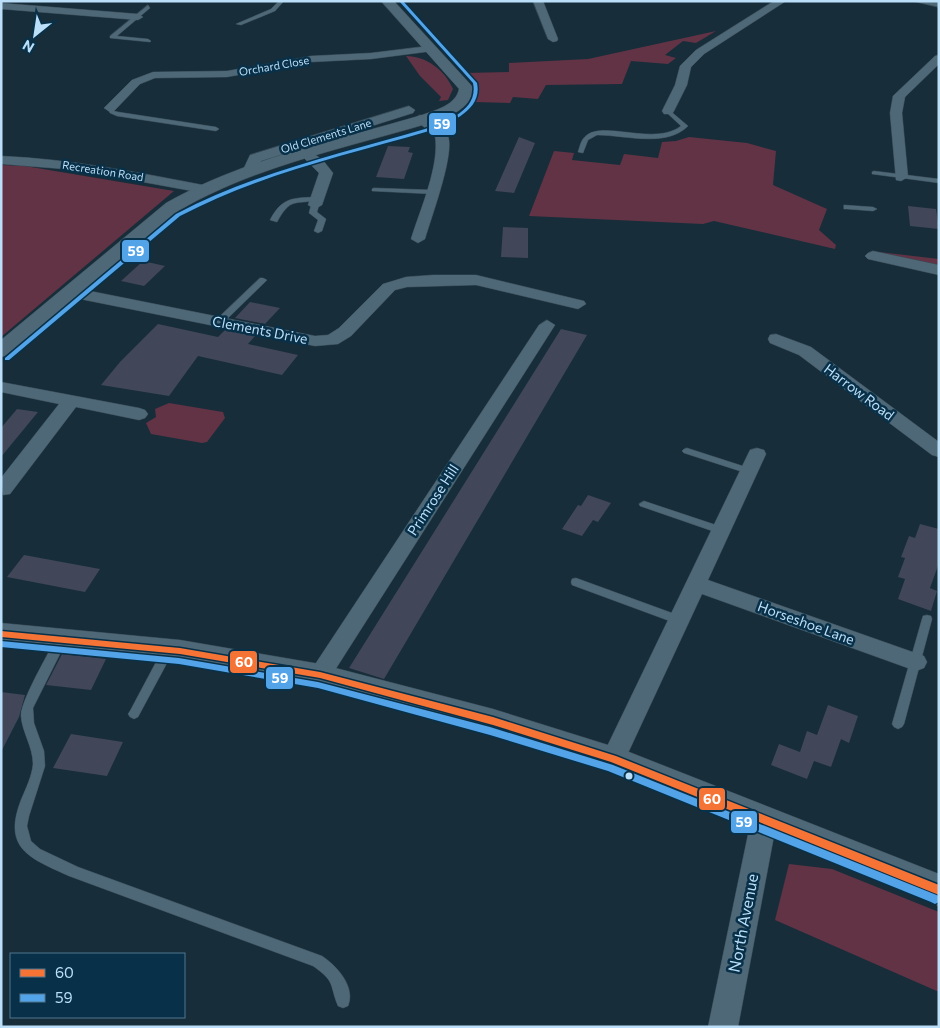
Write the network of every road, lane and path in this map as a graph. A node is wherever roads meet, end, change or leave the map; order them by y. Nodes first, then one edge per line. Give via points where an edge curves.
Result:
1 (282, 1) edge
2 (387, 1) edge
3 (538, 1) edge
4 (781, 1) edge
5 (917, 1) edge
6 (939, 4) edge
7 (1, 6) edge
8 (148, 7) dead end
9 (138, 17) junction
10 (239, 24) dead end
11 (553, 39) dead end
12 (148, 40) dead end
13 (429, 49) junction
14 (939, 58) edge
15 (125, 93) junction
16 (141, 94) dead end
17 (110, 108) joint
18 (668, 111) joint
19 (414, 115) junction
20 (216, 129) dead end
21 (581, 152) dead end
22 (307, 154) junction
23 (1, 160) edge
24 (250, 170) junction
25 (874, 173) dead end
26 (901, 177) junction
27 (939, 181) edge
28 (203, 189) junction
29 (374, 190) dead end
30 (433, 192) junction
31 (315, 202) junction
32 (847, 207) dead end
33 (873, 209) dead end
34 (274, 220) dead end
35 (318, 231) dead end
36 (418, 239) dead end
37 (873, 256) dead end
38 (939, 270) edge
39 (263, 280) dead end
40 (70, 292) junction
41 (578, 304) dead end
42 (219, 322) junction
43 (547, 325) dead end
44 (776, 339) dead end
45 (1, 351) edge
46 (1, 388) edge
47 (71, 401) junction
48 (138, 414) dead end
49 (687, 451) dead end
50 (939, 451) edge
51 (753, 462) joint
52 (3, 489) dead end
53 (644, 504) dead end
54 (721, 530) junction
55 (576, 582) dead end
56 (696, 584) junction
57 (927, 619) dead end
58 (679, 620) junction
59 (1, 634) edge
60 (61, 640) junction
61 (168, 650) junction
62 (916, 662) junction
63 (320, 675) junction
64 (134, 714) dead end
65 (898, 724) dead end
66 (613, 758) junction
67 (764, 820) junction
68 (939, 890) edge
69 (343, 1002) dead end
70 (723, 1027) edge

1 - 10 lane via 273,10
2 - 13 street
3 - 11 street
4 - 18 street via 696,56 686,66
5 - 6 street
7 - 9 street
8 - 9 lane
9 - 12 lane via 112,37
13 - 15 street, Orchard Close via 311,59 227,74 153,75 136,82
13 - 19 street via 466,88 466,93 462,101 451,109
14 - 26 street via 899,96 896,113
15 - 16 street
15 - 17 street, Orchard Close
17 - 20 lane via 117,114
18 - 21 lane via 685,126 679,133 659,136 596,133 584,140
19 - 22 street
19 - 24 street, Old Clements Lane via 255,158
19 - 30 street via 442,135
22 - 24 street
22 - 31 street via 323,165 326,172 325,184
23 - 28 street, Recreation Road via 65,165
24 - 28 street
25 - 26 lane
26 - 27 lane
28 - 40 street via 172,207
29 - 30 lane
30 - 36 street
31 - 34 lane via 284,203
31 - 35 lane via 313,213 322,219
32 - 33 lane
37 - 38 street
39 - 42 lane
40 - 42 street, Clements Drive
40 - 45 street
41 - 42 street, Clements Drive via 476,280 432,280 388,286 345,332 332,340 315,341
43 - 63 street, Primrose Hill
44 - 50 street, Harrow Road via 805,350
46 - 47 street
47 - 48 street
47 - 52 street
49 - 51 lane
51 - 54 street
53 - 54 lane
54 - 56 street
55 - 58 lane
56 - 58 street
56 - 62 street, Horseshoe Lane
57 - 62 lane
58 - 66 street
59 - 60 street
60 - 61 street
60 - 69 lane via 27,708 26,718 39,764 20,822 26,844 36,855 102,882 317,960 332,970 339,980
61 - 63 street
61 - 64 lane
62 - 65 lane
63 - 66 street via 493,721
66 - 67 street
67 - 68 street
67 - 70 street, North Avenue

